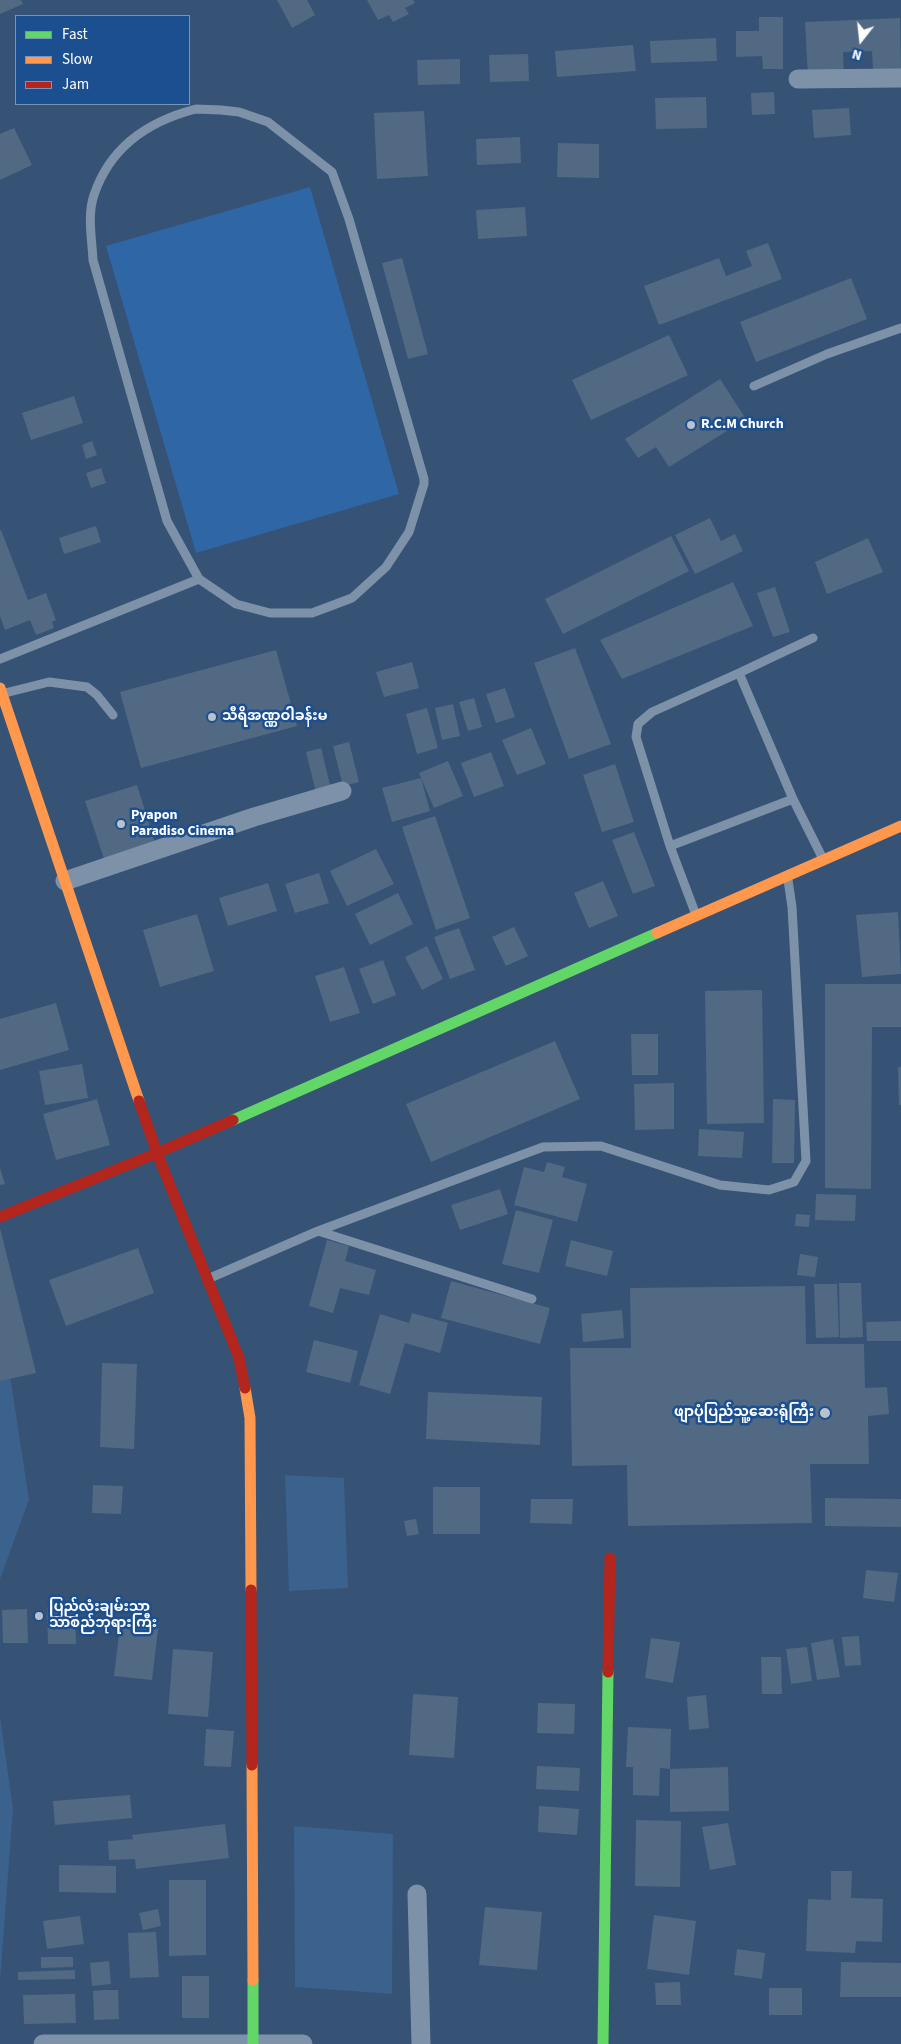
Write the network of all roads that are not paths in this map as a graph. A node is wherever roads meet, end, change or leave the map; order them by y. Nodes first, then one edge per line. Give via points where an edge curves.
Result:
1 (901, 78) edge
2 (798, 79) dead end
3 (901, 328) edge
4 (754, 386) dead end
5 (199, 579) junction
6 (813, 638) dead end
7 (0, 659) edge
8 (740, 673) junction
9 (1, 691) edge
10 (113, 715) dead end
11 (342, 791) dead end
12 (793, 799) junction
13 (901, 826) edge
14 (670, 846) junction
15 (824, 861) junction
16 (787, 877) junction
17 (65, 881) junction
18 (696, 915) junction
19 (157, 1153) junction
20 (0, 1218) edge
21 (318, 1231) junction
22 (208, 1279) junction
23 (532, 1299) dead end
24 (610, 1558) dead end
25 (417, 1894) dead end
26 (43, 2044) edge
27 (253, 2044) edge
28 (303, 2044) edge
29 (422, 2044) edge
30 (603, 2044) edge

1 - 2 street
3 - 4 lane via 827,354
5 - 5 lane via 167,521 93,260 91,216 94,196 107,168 121,150 146,128 171,116 196,110 221,110 239,112 268,122 332,172 349,219 424,484 410,532 386,567 352,598 312,613 270,613 236,604
5 - 7 lane
6 - 8 lane
8 - 12 lane
8 - 14 lane via 652,712 638,724 636,737
9 - 10 lane via 48,682 87,688
9 - 17 main road
11 - 17 street
12 - 14 lane
12 - 15 lane
13 - 15 main road
14 - 18 lane
15 - 16 main road
16 - 18 main road
16 - 21 lane via 792,907 806,1161 794,1182 769,1190 720,1185 601,1146 543,1147
17 - 19 main road
18 - 19 main road
19 - 20 main road
19 - 22 main road
21 - 22 lane
21 - 23 lane
22 - 27 main road via 239,1358 250,1418
24 - 30 main road
25 - 29 street
26 - 27 street
27 - 28 street

